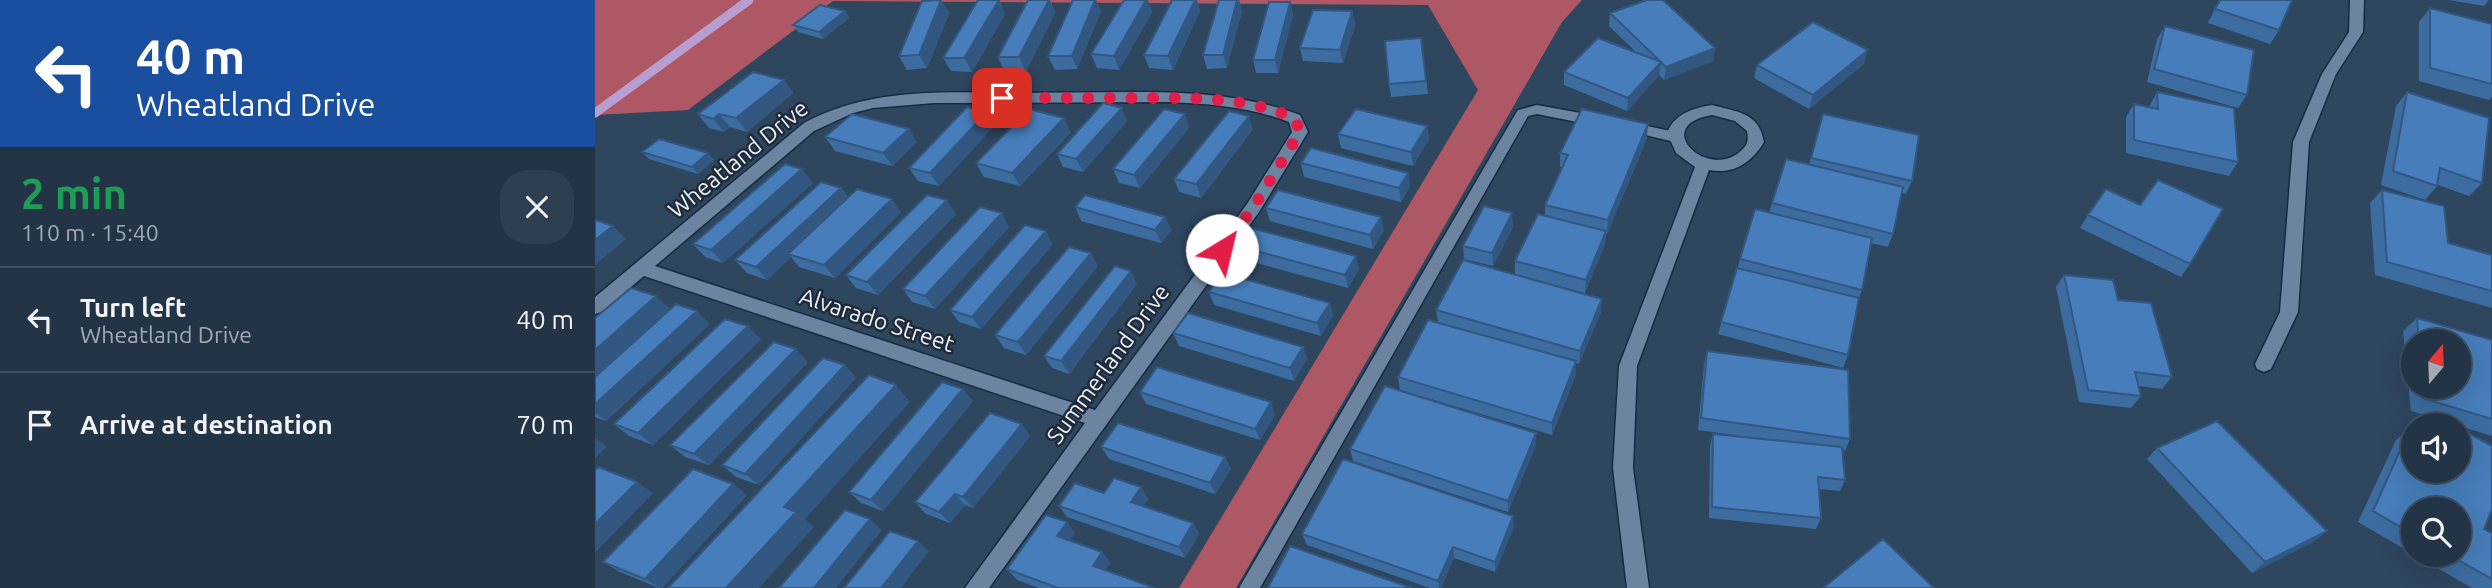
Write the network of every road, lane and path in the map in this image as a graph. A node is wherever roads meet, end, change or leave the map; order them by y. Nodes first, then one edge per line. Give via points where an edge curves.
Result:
1 (2357, 0) edge
2 (1300, 132) joint
3 (1675, 137) junction
4 (1703, 163) junction
5 (641, 268) junction
6 (595, 307) edge
7 (2264, 364) dead end
8 (1097, 419) junction
9 (976, 588) edge
10 (1249, 588) edge
11 (1638, 588) edge

1 - 7 street via 2356,32 2329,74 2301,142 2289,312
2 - 5 street, Wheatland Drive via 1295,119 1281,112 1183,98 872,103 840,111 809,127
2 - 8 street, Summerland Drive via 1253,208
3 - 4 street via 1689,157
3 - 4 street via 1677,126 1697,111 1728,112 1752,127 1756,148 1749,157 1728,165
3 - 10 lane via 1537,108 1523,113
4 - 11 street via 1628,366 1623,468
5 - 6 street, Wheatland Drive
5 - 8 street, Alvarado Street
8 - 9 street, Summerland Drive

